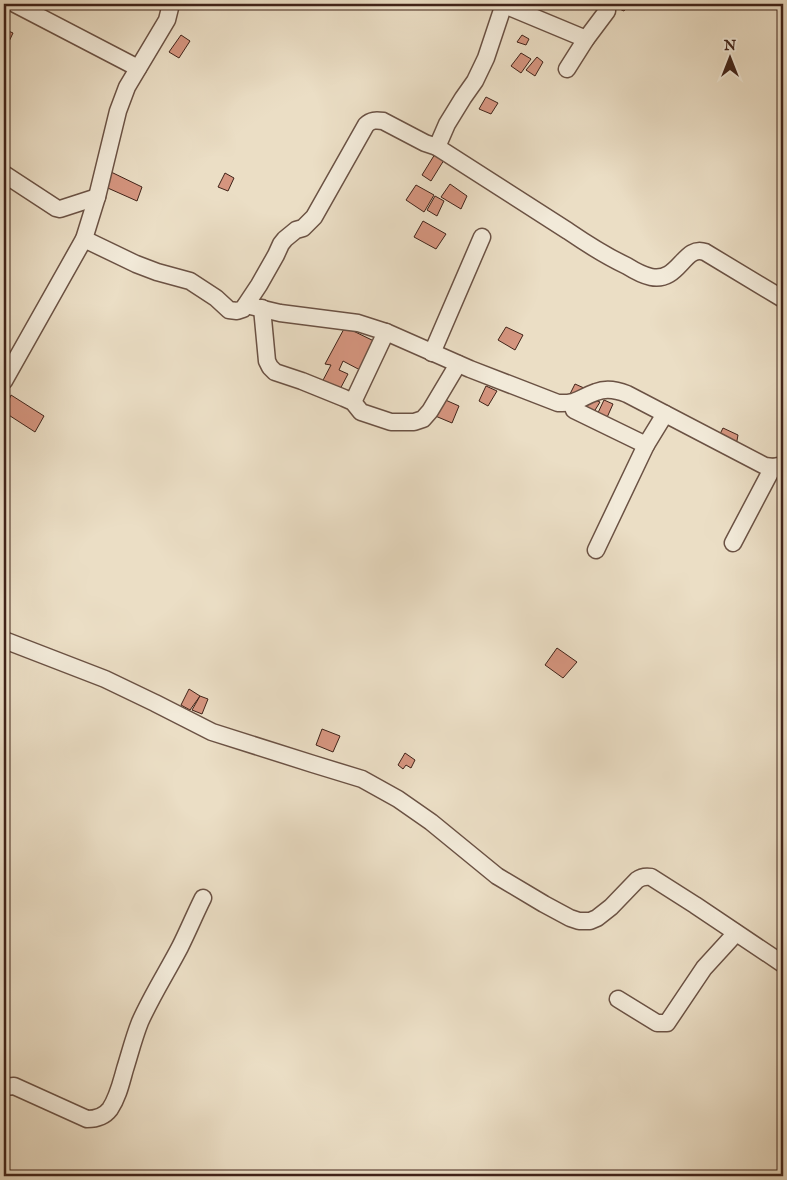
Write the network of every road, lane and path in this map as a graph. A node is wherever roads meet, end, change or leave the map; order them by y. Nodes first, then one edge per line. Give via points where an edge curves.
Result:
1 (15, 4) edge
2 (171, 4) edge
3 (503, 4) edge
4 (607, 11) dead end
5 (586, 40) junction
6 (138, 68) junction
7 (568, 69) dead end
8 (437, 147) junction
9 (4, 174) edge
10 (97, 197) junction
11 (482, 236) dead end
12 (84, 239) junction
13 (783, 299) edge
14 (246, 305) junction
15 (262, 308) junction
16 (386, 332) junction
17 (432, 352) junction
18 (458, 364) junction
19 (4, 381) edge
20 (353, 402) junction
21 (572, 403) junction
22 (666, 414) junction
23 (646, 445) junction
24 (778, 466) edge
25 (733, 544) dead end
26 (596, 550) dead end
27 (4, 640) edge
28 (203, 898) dead end
29 (736, 933) junction
30 (783, 964) edge
31 (618, 999) dead end
32 (4, 1087) edge

1 - 6 street
2 - 6 street via 167,20
3 - 5 street
3 - 8 street via 486,58
4 - 5 street
5 - 7 street
6 - 10 street via 118,111
8 - 13 street via 641,274 662,278 692,253 701,250
8 - 14 street via 383,121 366,125 314,217 281,244
9 - 10 street via 60,209
10 - 12 street
11 - 17 street
12 - 14 street via 136,264 190,281 229,310 240,310
12 - 19 street
14 - 15 street
15 - 16 street via 358,323
15 - 20 street via 270,367
16 - 17 street
16 - 20 street
17 - 18 street
18 - 20 street via 423,419 391,422 361,412
18 - 21 street via 558,403
21 - 22 street via 596,392 616,390
21 - 23 street via 574,410
22 - 23 street
22 - 24 street via 765,466
23 - 26 street
24 - 25 street
27 - 29 street via 105,679 212,732 362,779 431,822 497,876 570,918 579,921 597,918 637,880 647,876
28 - 32 street via 156,988 132,1045 119,1090 108,1111 95,1119 87,1119 14,1086
29 - 30 street
29 - 31 street via 704,968 667,1023 657,1023

